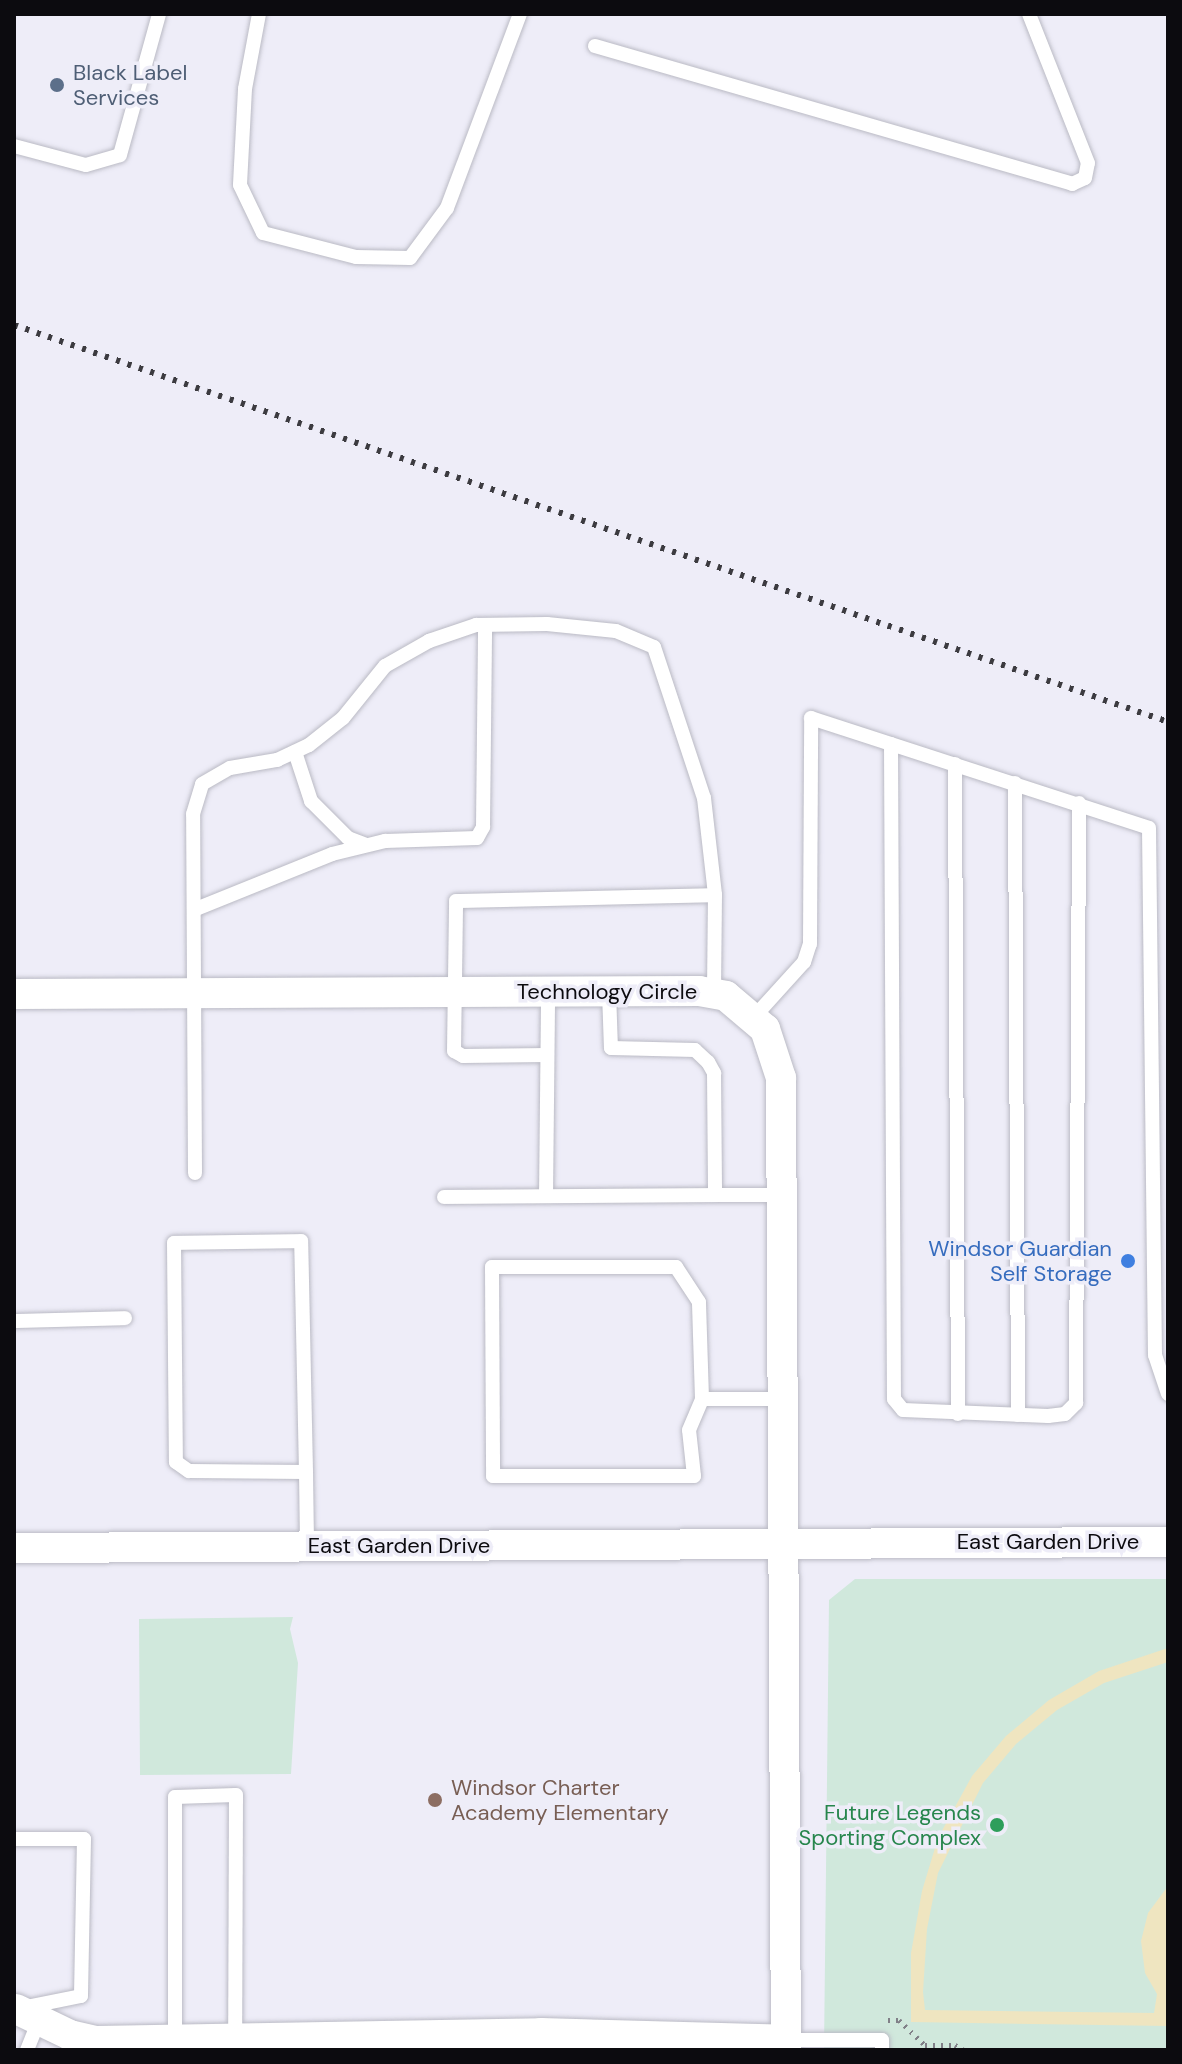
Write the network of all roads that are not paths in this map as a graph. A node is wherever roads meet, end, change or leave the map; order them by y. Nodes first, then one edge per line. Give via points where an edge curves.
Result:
1 (159, 14) edge
2 (259, 14) edge
3 (520, 14) edge
4 (1029, 14) edge
5 (595, 46) dead end
6 (14, 146) edge
7 (485, 625) junction
8 (891, 744) junction
9 (295, 752) junction
10 (955, 764) junction
11 (1015, 783) junction
12 (1079, 803) junction
13 (1149, 828) junction
14 (1168, 834) edge
15 (368, 845) junction
16 (715, 895) junction
17 (196, 909) junction
18 (455, 992) junction
19 (548, 992) junction
20 (609, 992) junction
21 (198, 993) junction
22 (714, 993) junction
23 (14, 994) edge
24 (1161, 996) edge
25 (755, 1016) junction
26 (1161, 1048) edge
27 (547, 1055) junction
28 (1161, 1100) edge
29 (1161, 1170) edge
30 (195, 1173) dead end
31 (715, 1195) junction
32 (782, 1195) junction
33 (546, 1196) junction
34 (444, 1197) dead end
35 (1161, 1237) edge
36 (1161, 1298) edge
37 (125, 1318) dead end
38 (14, 1321) edge
39 (1162, 1370) edge
40 (1168, 1394) edge
41 (702, 1399) junction
42 (784, 1399) junction
43 (958, 1414) junction
44 (1018, 1415) junction
45 (306, 1472) junction
46 (1168, 1542) edge
47 (785, 1544) junction
48 (307, 1546) junction
49 (14, 1548) edge
50 (14, 1839) edge
51 (21, 2009) edge
52 (175, 2040) junction
53 (238, 2042) edge
54 (457, 2042) edge
55 (541, 2042) edge
56 (307, 2043) edge
57 (786, 2045) edge
58 (27, 2050) edge
59 (882, 2050) edge

1 - 6 lane via 120,155 86,165
2 - 3 lane via 245,89 240,185 263,233 356,257 410,258 447,208
4 - 5 lane via 1088,163 1085,178 1072,184
7 - 9 lane via 429,641 385,666 343,718
7 - 15 lane via 483,827 477,838
7 - 16 lane via 616,631 654,647 704,798
8 - 10 lane
8 - 25 lane via 811,718 810,944 796,973
8 - 43 lane via 894,1399 903,1410
9 - 15 lane via 311,801 348,838
9 - 17 lane via 230,768 202,784 193,814
10 - 11 lane
10 - 43 lane
11 - 12 lane
11 - 44 lane
12 - 13 lane
12 - 44 lane via 1080,1382 1076,1403 1065,1414
13 - 14 lane
13 - 24 lane
15 - 17 lane via 259,880
16 - 18 lane via 456,901
16 - 22 lane
17 - 21 lane
18 - 19 street, Technology Circle
18 - 21 street, Technology Circle
18 - 27 lane via 456,1054
19 - 20 street, Technology Circle
19 - 27 lane
20 - 22 street, Technology Circle
20 - 31 lane via 611,1048 695,1050 714,1073
21 - 23 street, Technology Circle
21 - 30 lane
22 - 25 street, Technology Circle
24 - 26 lane
25 - 32 street via 778,1057
26 - 28 lane
27 - 33 lane
28 - 29 lane
29 - 35 lane
31 - 32 lane
31 - 33 lane
32 - 42 street
33 - 34 lane
35 - 36 lane
36 - 39 lane
37 - 38 lane
39 - 40 lane
41 - 41 lane via 689,1430 694,1476 493,1476 492,1267 676,1267 699,1302
41 - 42 lane
42 - 47 street
43 - 44 lane
45 - 45 lane via 189,1471 176,1462 174,1243 301,1241
45 - 48 lane
46 - 47 street, East Garden Drive
47 - 48 street, East Garden Drive
47 - 57 street
48 - 49 street, East Garden Drive
50 - 51 lane via 84,1839 81,1996
51 - 52 street via 84,2040
51 - 58 lane
52 - 53 street
52 - 53 lane via 175,1797 236,1795
53 - 56 street
54 - 55 street
54 - 56 street
55 - 57 street
57 - 59 lane via 882,2040

